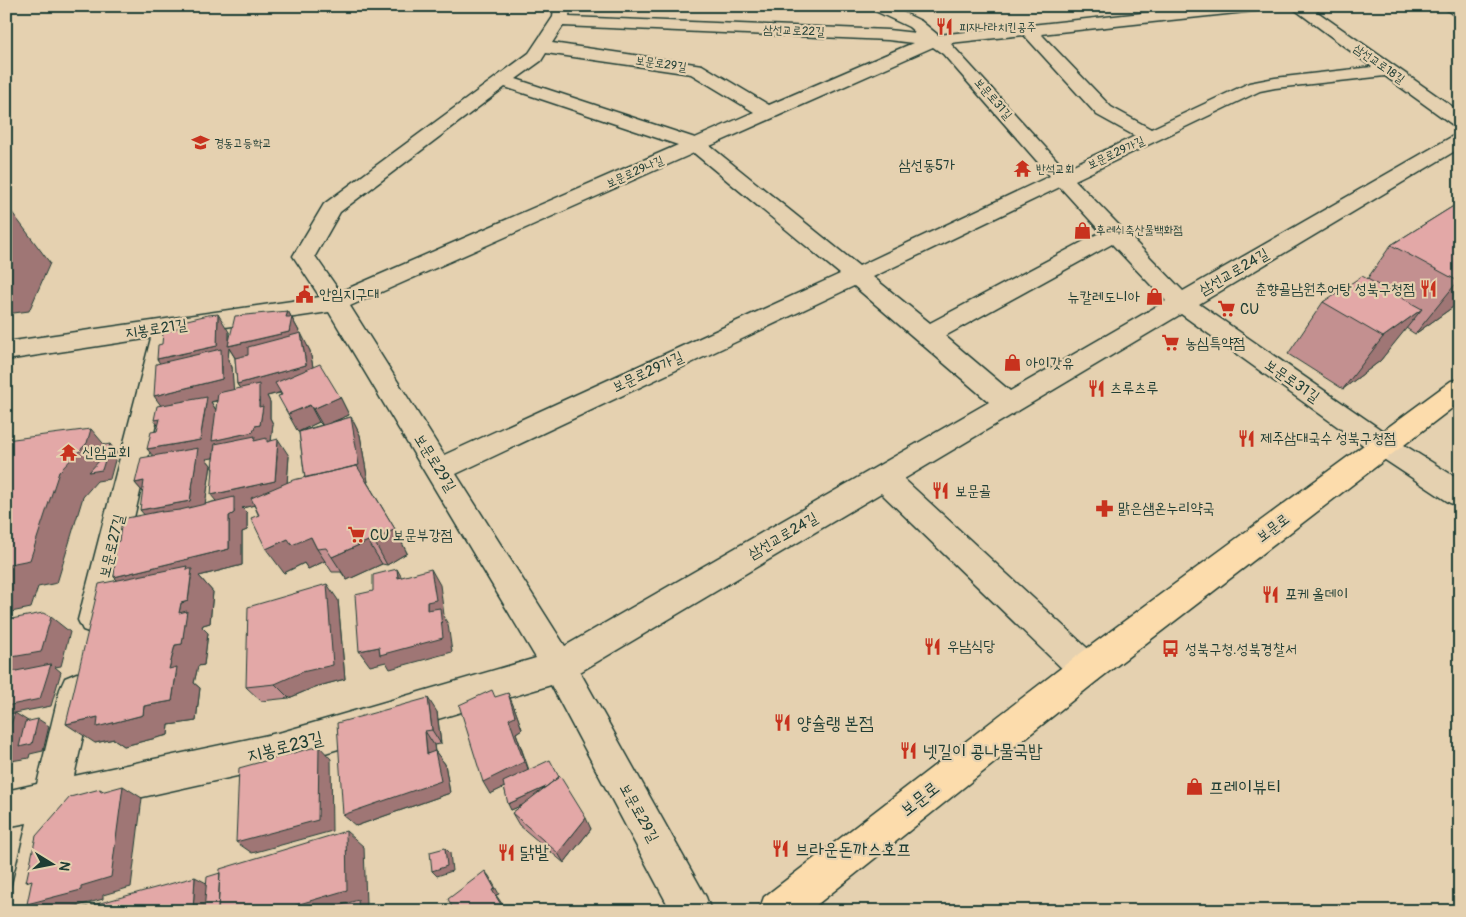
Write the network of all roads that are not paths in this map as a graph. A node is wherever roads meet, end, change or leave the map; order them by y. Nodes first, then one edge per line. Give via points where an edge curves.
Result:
1 (877, 6) edge
2 (1255, 6) edge
3 (1298, 6) edge
4 (1450, 6) edge
5 (1460, 12) edge
6 (560, 14) edge
7 (1028, 30) junction
8 (934, 40) junction
9 (542, 47) junction
10 (1388, 70) junction
11 (504, 81) junction
12 (769, 113) junction
13 (1460, 121) edge
14 (1151, 136) junction
15 (1460, 140) edge
16 (697, 145) junction
17 (1062, 178) junction
18 (1114, 233) junction
19 (856, 276) junction
20 (1181, 302) junction
21 (336, 304) junction
22 (166, 328) junction
23 (927, 335) junction
24 (6, 351) edge
25 (1460, 388) edge
26 (1008, 404) junction
27 (1383, 445) junction
28 (439, 469) junction
29 (883, 477) junction
30 (1460, 495) edge
31 (559, 667) junction
32 (1086, 669) junction
33 (50, 799) junction
34 (6, 808) edge
35 (25, 911) edge
36 (692, 911) edge
37 (778, 911) edge

1 - 8 street, 보문로31길 via 915,24
2 - 7 street, 삼선교로22길
3 - 10 street, 삼선교로18길
4 - 5 street
6 - 8 street, 삼선교로22길
6 - 9 street, 보문로29길
7 - 8 street, 삼선교로22길
7 - 14 street via 1104,111
8 - 12 street, 보문로29나길
8 - 17 street, 보문로31길 via 950,50
9 - 11 street, 보문로29길 via 535,57
9 - 12 street, 보문로29길 via 696,69
10 - 13 street, 삼선교로18길
10 - 14 street, 보문로29가길 via 1256,87
11 - 16 street
11 - 21 street, 보문로29길 via 332,208 304,256
12 - 16 street, 보문로29나길
14 - 17 street, 보문로29가길
15 - 20 street, 삼선교로24길
16 - 19 street
16 - 21 street, 보문로29나길
17 - 18 street, 보문로31길
17 - 19 street, 보문로29가길
18 - 20 street, 보문로31길
18 - 23 street
19 - 23 street
19 - 28 street, 보문로29가길
20 - 26 street, 삼선교로24길
20 - 27 street, 보문로31길
21 - 22 street, 지봉로21길
21 - 28 street, 보문로29길
22 - 24 street, 지봉로21길
22 - 33 street, 보문로27길
23 - 26 street
25 - 27 main road, 보문로
26 - 29 street, 삼선교로24길
27 - 30 street, 보문로31길
27 - 32 main road, 보문로
28 - 31 street, 보문로29길
29 - 31 street, 삼선교로24길
29 - 32 street
31 - 33 street, 지봉로23길 via 282,750
31 - 36 street, 보문로29길
32 - 37 main road, 보문로
33 - 34 street, 지봉로23길
33 - 35 street, 보문로27길

